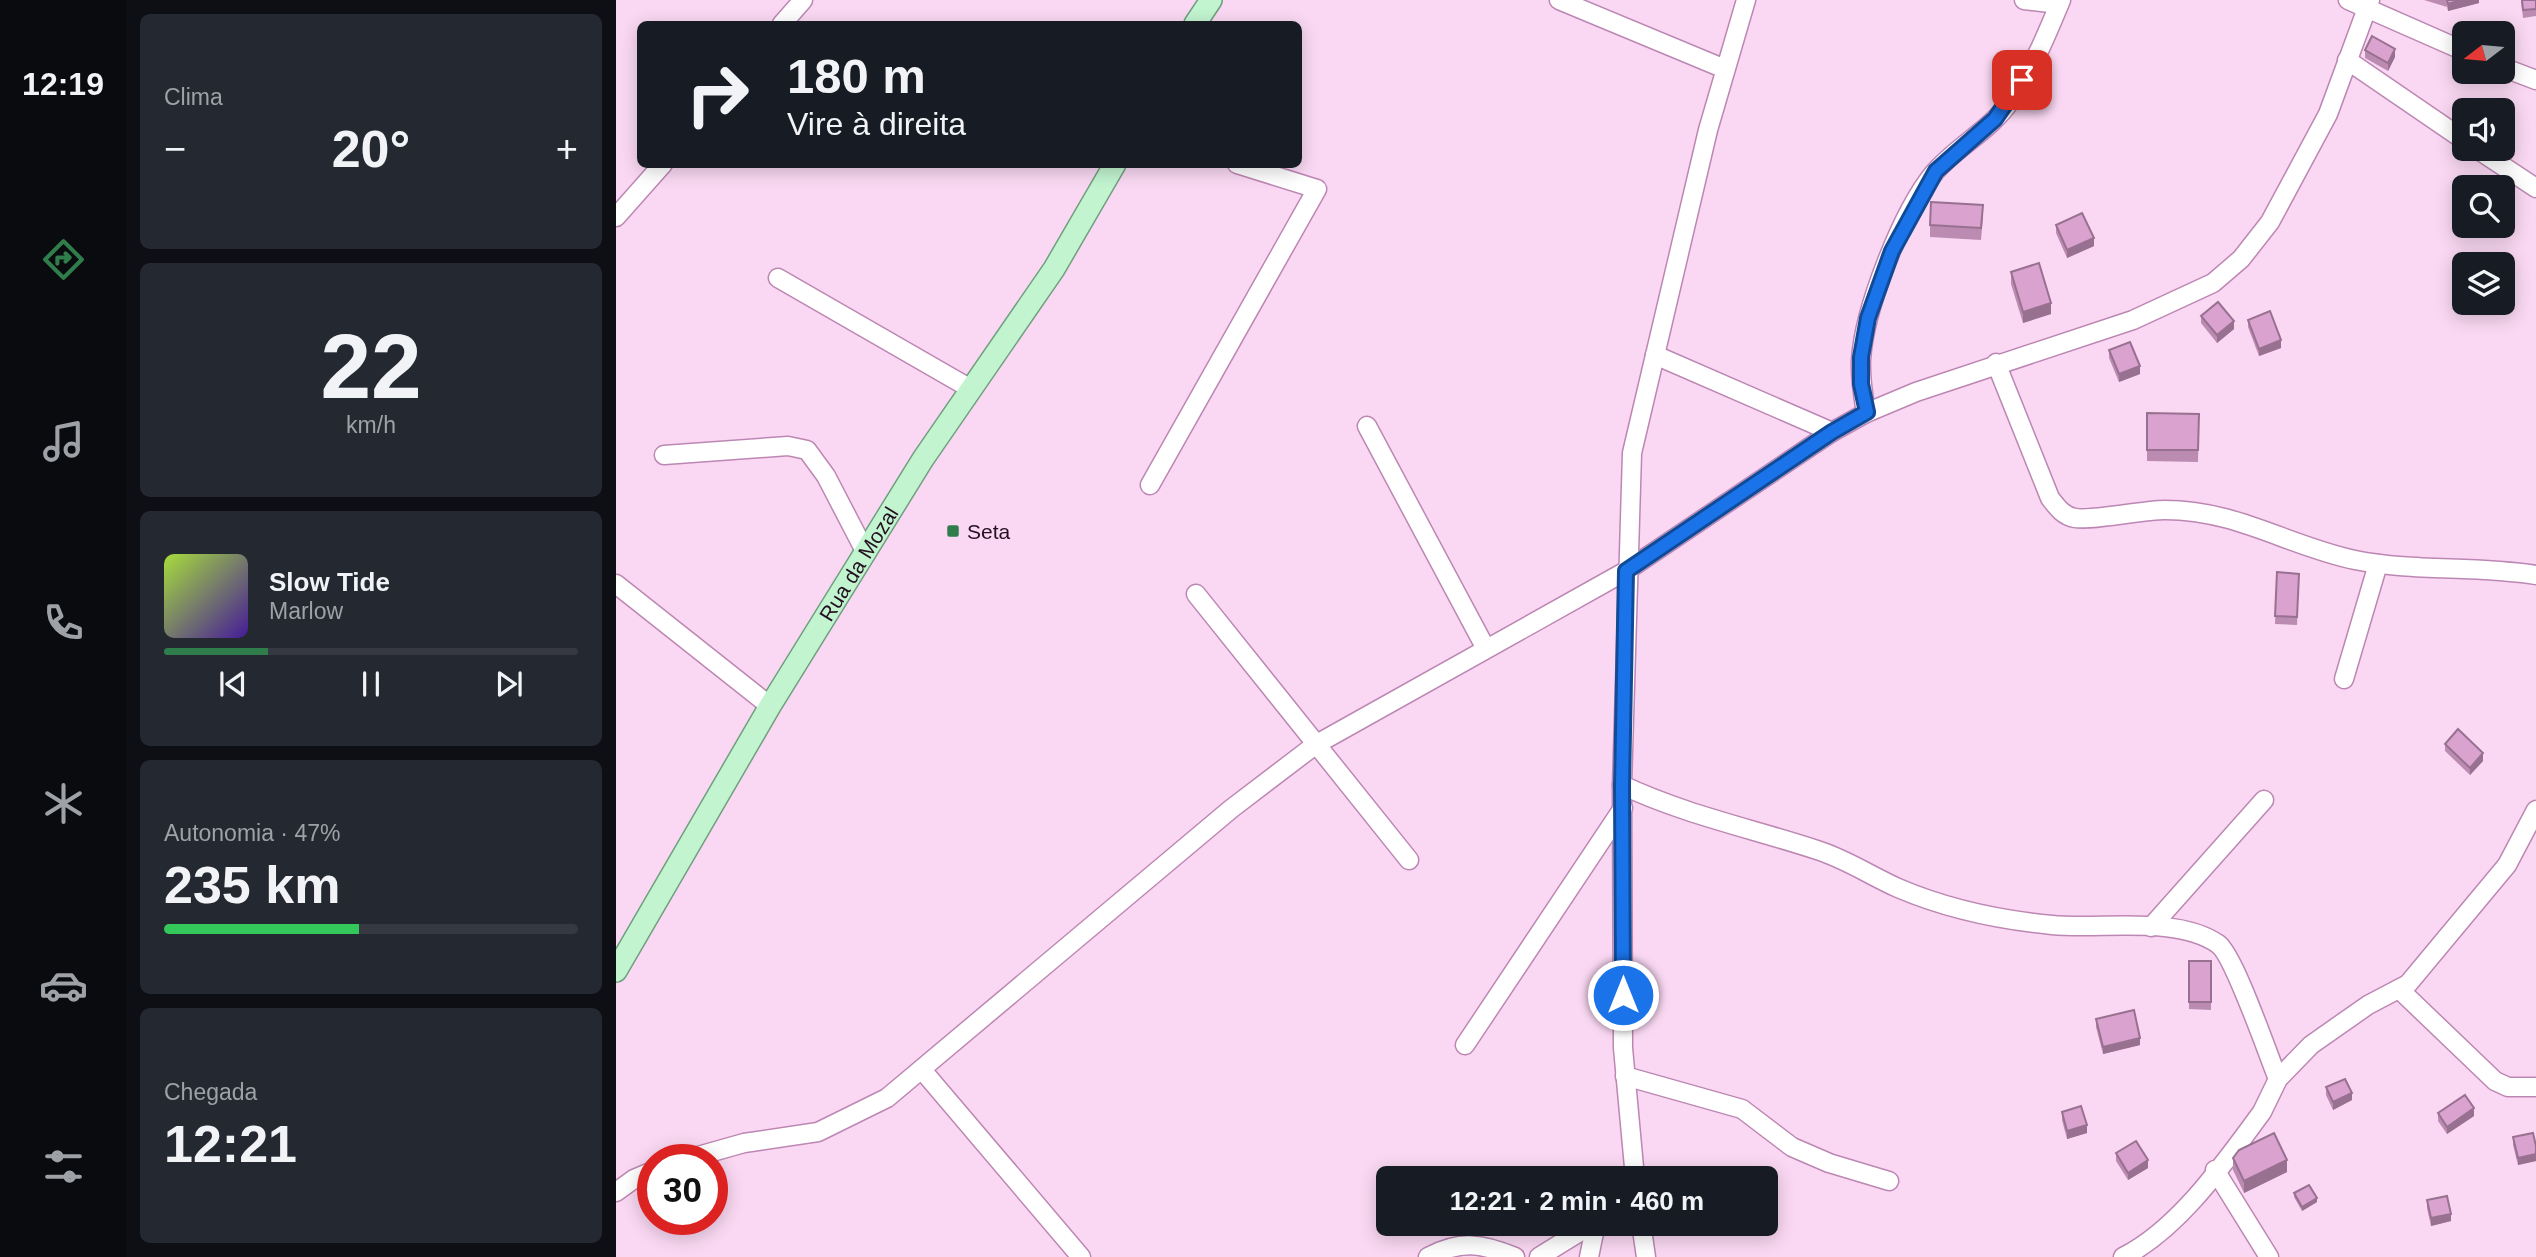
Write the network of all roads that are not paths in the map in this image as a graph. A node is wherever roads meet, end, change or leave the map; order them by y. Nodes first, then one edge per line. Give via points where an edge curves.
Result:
1 (803, 0) edge
2 (1211, 0) edge
3 (1559, 0) edge
4 (1746, 0) edge
5 (1760, 0) edge
6 (2024, 0) edge
7 (2348, 0) edge
8 (2060, 2) edge
9 (2368, 5) edge
10 (785, 21) edge
11 (1197, 21) edge
12 (2452, 45) edge
13 (2347, 60) junction
14 (1725, 69) junction
15 (2515, 72) edge
16 (2536, 80) edge
17 (2452, 132) edge
18 (2495, 161) edge
19 (659, 168) edge
20 (1113, 168) edge
21 (1250, 168) edge
22 (2536, 188) edge
23 (616, 217) edge
24 (778, 278) dead end
25 (1655, 355) junction
26 (1996, 363) junction
27 (971, 389) junction
28 (1867, 412) junction
29 (1367, 426) dead end
30 (1832, 432) junction
31 (664, 455) dead end
32 (1150, 485) dead end
33 (866, 552) junction
34 (2378, 564) junction
35 (1626, 571) junction
36 (2536, 575) edge
37 (616, 584) edge
38 (1196, 594) dead end
39 (1485, 647) junction
40 (2344, 679) dead end
41 (770, 706) junction
42 (1315, 745) junction
43 (1622, 785) junction
44 (2263, 800) dead end
45 (1623, 808) junction
46 (2536, 810) edge
47 (1409, 860) dead end
48 (2151, 927) junction
49 (616, 971) edge
50 (2399, 989) junction
51 (1465, 1045) dead end
52 (923, 1071) junction
53 (1625, 1076) junction
54 (2278, 1079) junction
55 (2536, 1087) edge
56 (728, 1148) edge
57 (1631, 1166) edge
58 (2215, 1170) junction
59 (637, 1178) edge
60 (1889, 1181) dead end
61 (616, 1192) edge
62 (1574, 1236) edge
63 (1593, 1236) edge
64 (1643, 1236) edge
65 (1081, 1257) edge
66 (1428, 1257) edge
67 (1515, 1257) edge
68 (1539, 1257) edge
69 (1589, 1257) edge
70 (1646, 1257) edge
71 (2123, 1257) edge
72 (2269, 1257) edge

1 - 10 street
2 - 11 main road
3 - 14 street
4 - 5 street
4 - 14 street
6 - 8 street
7 - 9 street
8 - 28 street via 2011,101 1936,171 1892,251 1868,318 1861,357
9 - 12 street
9 - 13 street
13 - 17 street
13 - 26 street via 2328,114 2270,222 2241,259 2213,283 2171,305
14 - 25 street
15 - 16 street
18 - 22 street
19 - 23 street
20 - 27 main road, Rua da Mozal via 1054,268
21 - 32 street via 1317,189
24 - 27 street
25 - 30 street
25 - 35 street via 1632,453
26 - 28 street
26 - 34 street via 2050,498 2060,511 2075,518 2146,510 2216,513 2322,551
27 - 33 main road, Rua da Mozal
28 - 30 street
29 - 39 street
30 - 35 street
31 - 33 street via 788,446 807,450
33 - 41 main road, Rua da Mozal
34 - 36 street via 2489,568
34 - 40 street
35 - 39 street
35 - 43 street
37 - 41 street
38 - 42 street
39 - 42 street
41 - 49 main road, Rua da Mozal
42 - 47 street
42 - 52 street via 1231,809
43 - 45 street
43 - 48 street via 1709,820 1819,850 1898,888 1966,911 2014,922 2076,928
44 - 48 street
45 - 51 street
45 - 53 street
46 - 50 street via 2507,865 2408,984
48 - 54 street via 2200,933 2221,946
50 - 54 street via 2333,1029
50 - 55 street via 2495,1081 2508,1087
52 - 56 street via 887,1098 818,1132
52 - 65 street
53 - 57 street
53 - 60 street via 1742,1109 1792,1147
54 - 58 street via 2262,1112
58 - 71 street via 2184,1211 2141,1248
58 - 72 street
59 - 61 street
62 - 68 street
63 - 69 street
64 - 70 street
66 - 67 street via 1446,1247 1469,1243

